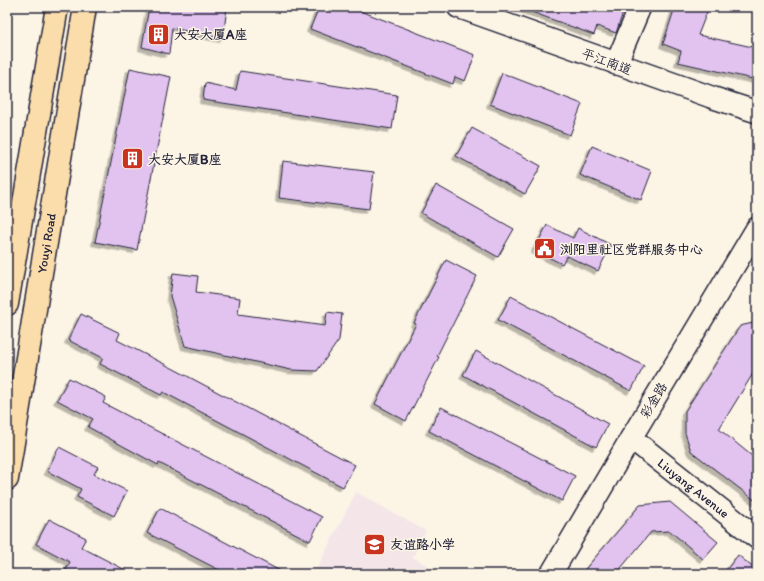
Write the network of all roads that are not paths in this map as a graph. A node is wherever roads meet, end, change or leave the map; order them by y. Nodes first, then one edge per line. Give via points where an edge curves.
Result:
1 (57, 7) edge
2 (85, 7) edge
3 (458, 7) edge
4 (640, 7) edge
5 (616, 64) junction
6 (757, 112) edge
7 (757, 228) edge
8 (7, 304) edge
9 (630, 438) junction
10 (7, 479) edge
11 (757, 538) edge
12 (551, 574) edge

1 - 8 main road
2 - 10 main road, Youyi Road
3 - 5 street, 平江南道
4 - 5 street
5 - 6 street, 平江南道
7 - 9 street, 彩金路
9 - 11 street, Liuyang Avenue
9 - 12 street, 彩金路

